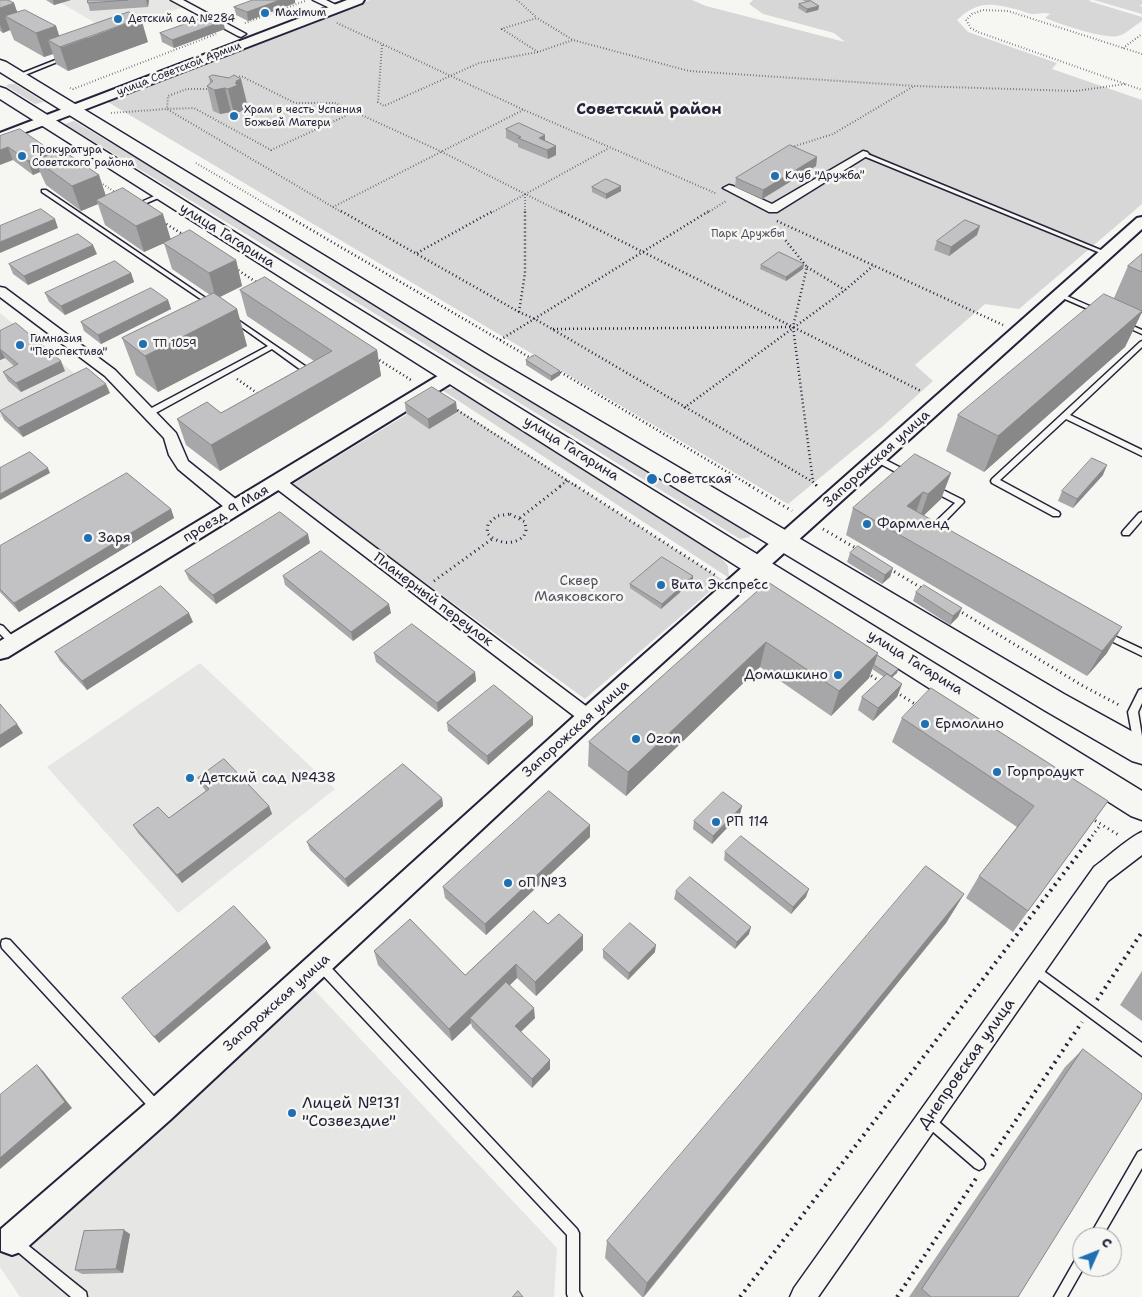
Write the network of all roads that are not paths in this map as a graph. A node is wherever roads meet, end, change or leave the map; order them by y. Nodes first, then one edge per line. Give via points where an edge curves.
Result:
1 (176, 0) edge
2 (358, 0) edge
3 (328, 6) edge
4 (237, 31) junction
5 (72, 55) edge
6 (0, 65) edge
7 (18, 76) junction
8 (0, 83) edge
9 (0, 92) edge
10 (69, 100) junction
11 (38, 117) junction
12 (0, 124) edge
13 (0, 138) edge
14 (863, 154) joint
15 (729, 188) dead end
16 (44, 191) edge
17 (161, 194) junction
18 (128, 209) edge
19 (102, 220) edge
20 (1142, 221) edge
21 (94, 224) junction
22 (1105, 253) junction
23 (0, 291) edge
24 (1060, 295) junction
25 (216, 307) edge
26 (224, 312) edge
27 (1106, 316) edge
28 (1115, 320) edge
29 (1142, 332) edge
30 (1142, 343) edge
31 (273, 346) junction
32 (452, 375) junction
33 (294, 378) edge
34 (149, 413) junction
35 (1066, 416) junction
36 (1142, 453) edge
37 (878, 459) junction
38 (910, 476) edge
39 (278, 482) junction
40 (927, 485) edge
41 (236, 508) junction
42 (1056, 514) dead end
43 (1142, 515) edge
44 (1126, 532) dead end
45 (936, 539) edge
46 (785, 541) junction
47 (759, 565) junction
48 (0, 628) edge
49 (1098, 631) edge
50 (7, 646) edge
51 (1142, 652) edge
52 (1142, 693) edge
53 (588, 717) junction
54 (1141, 752) edge
55 (1142, 807) edge
56 (1139, 844) edge
57 (6, 944) dead end
58 (320, 964) junction
59 (1034, 969) junction
60 (1142, 1050) edge
61 (160, 1110) junction
62 (928, 1119) junction
63 (1142, 1156) edge
64 (979, 1164) road end
65 (1101, 1227) edge
66 (6, 1245) edge
67 (1072, 1276) edge
68 (81, 1297) edge
69 (576, 1297) edge
70 (803, 1297) edge
71 (1060, 1297) edge

1 - 4 street
2 - 3 main road, улица Советской Армии
3 - 4 main road, улица Советской Армии
3 - 10 main road, улица Советской Армии
4 - 10 main road, улица Советской Армии
5 - 7 lane
6 - 7 main road, улица Гагарина
7 - 8 main road
7 - 10 main road, улица Гагарина
9 - 11 main road, улица Гагарина
10 - 11 main road, улица Советской Армии
10 - 46 main road, улица Гагарина via 482,362
11 - 12 main road, улица Советской Армии
11 - 13 main road, улица Советской Армии
11 - 17 main road, улица Гагарина
14 - 15 street via 773,209
14 - 22 lane
16 - 21 lane
17 - 18 lane
17 - 32 main road, улица Гагарина
19 - 21 lane
20 - 22 street, Запорожская улица
21 - 25 lane
22 - 24 street, Запорожская улица
23 - 34 street via 110,373
24 - 27 lane
24 - 37 street, Запорожская улица
26 - 31 lane
28 - 29 lane
30 - 35 lane
31 - 33 lane via 306,370
31 - 34 lane
32 - 39 street, проезд 9 Мая
32 - 47 main road, улица Гагарина
34 - 41 street via 179,443 180,462 188,471
35 - 36 lane
35 - 42 lane via 995,481
37 - 38 lane
37 - 46 street, Запорожская улица
39 - 41 street, проезд 9 Мая
39 - 53 street, Планерный переулок
40 - 45 lane via 960,502 928,534
41 - 50 street, проезд 9 Мая
43 - 44 lane
46 - 47 street, Запорожская улица
46 - 54 main road, улица Гагарина
47 - 53 street, Запорожская улица
47 - 55 main road, улица Гагарина
48 - 50 lane
49 - 51 lane
52 - 54 lane via 1133,712
53 - 58 street, Запорожская улица
56 - 59 street, Днепровская улица via 1101,874
57 - 61 lane
58 - 61 street, Запорожская улица
58 - 69 lane via 573,1233 573,1294
59 - 60 lane
59 - 62 street, Днепровская улица
61 - 66 street, Запорожская улица
62 - 64 lane
62 - 70 street, Днепровская улица
63 - 65 lane
66 - 68 lane
67 - 71 lane

